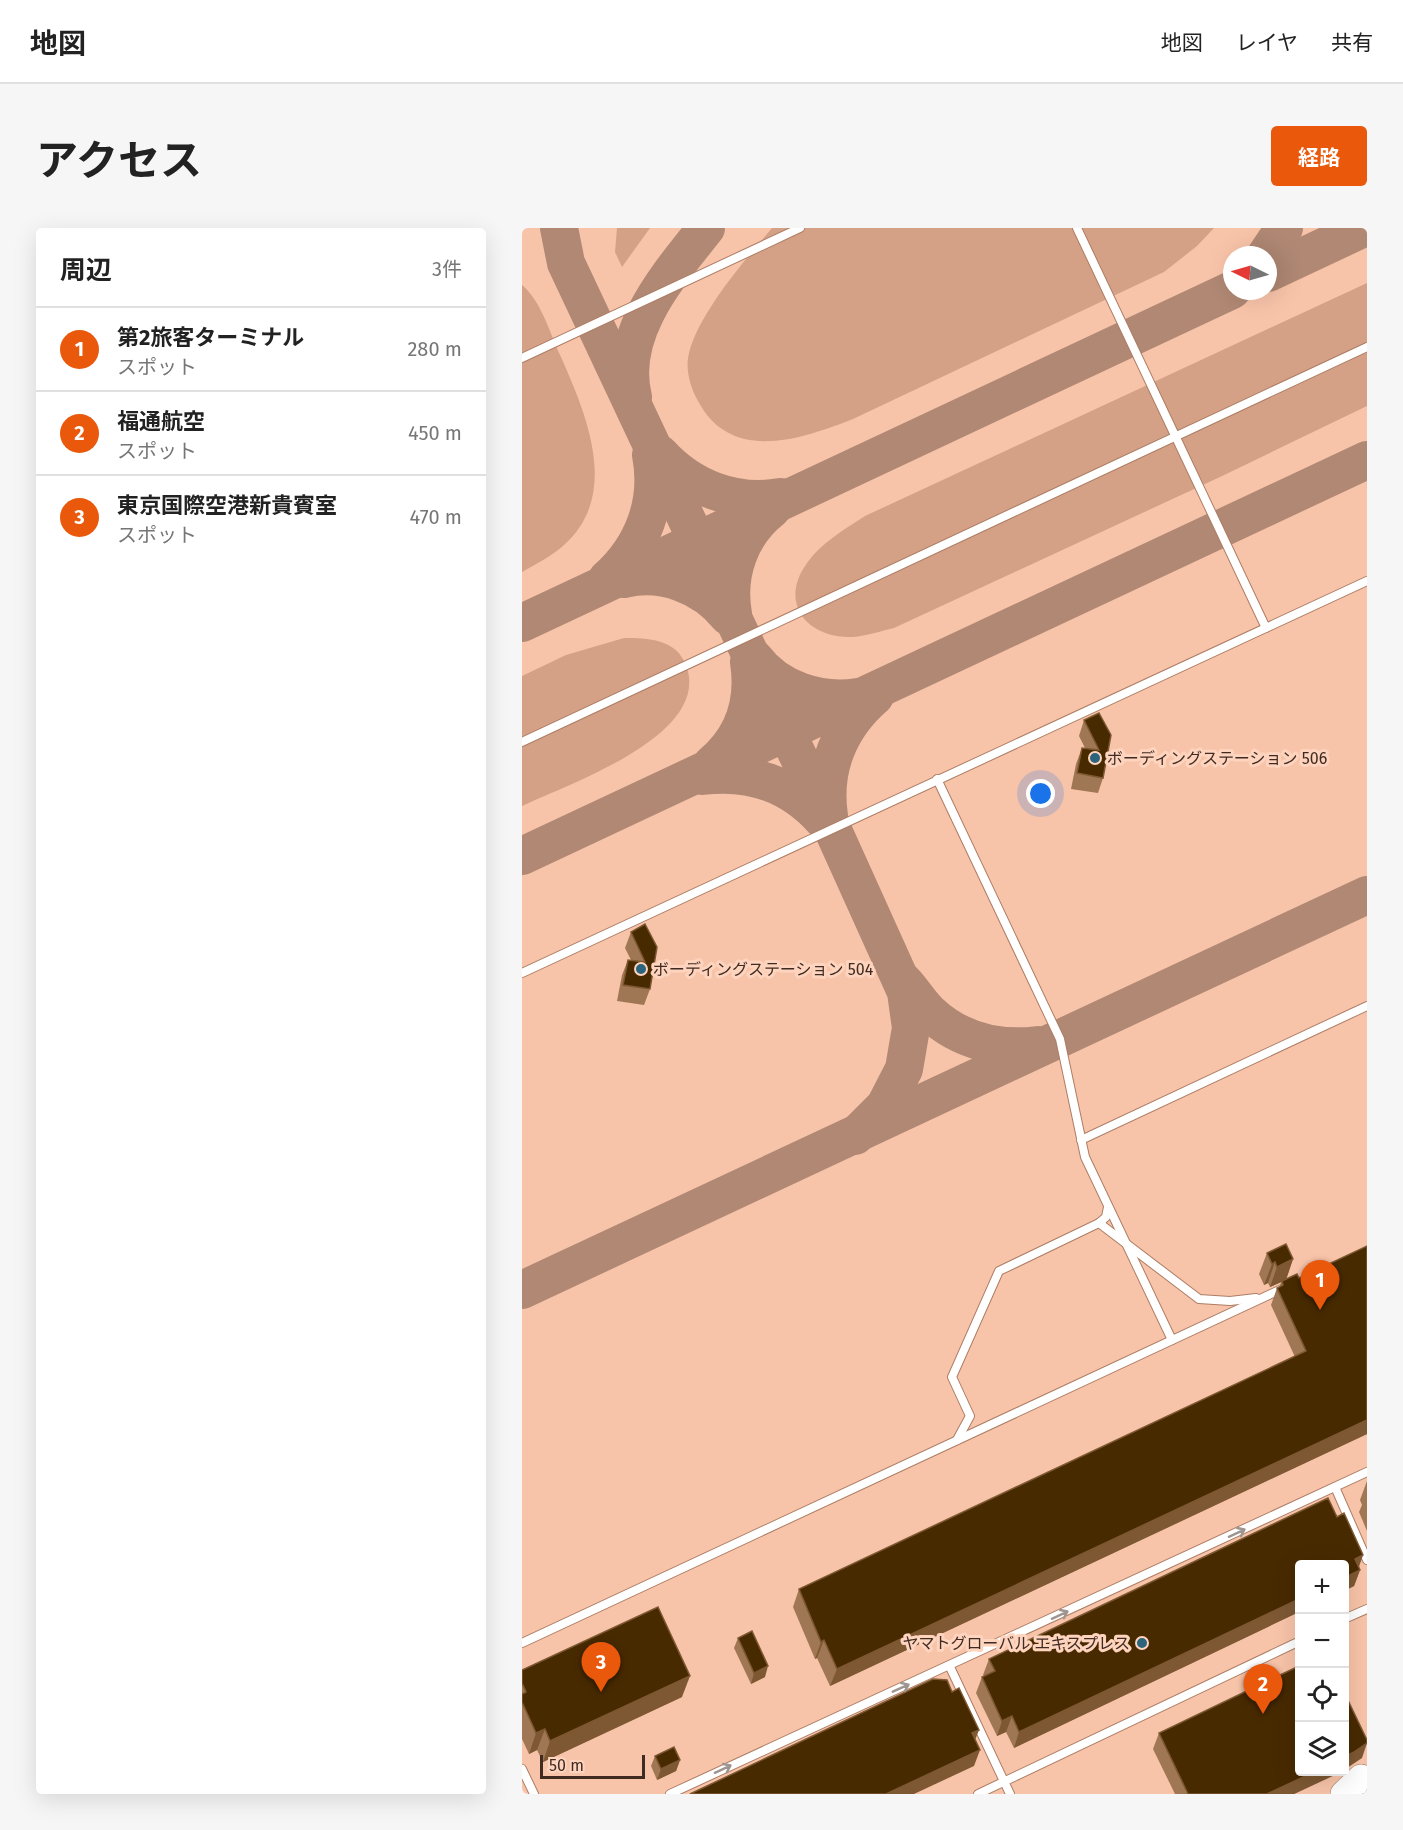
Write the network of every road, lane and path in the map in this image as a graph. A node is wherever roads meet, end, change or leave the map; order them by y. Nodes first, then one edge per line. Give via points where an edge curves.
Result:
1 (800, 228) edge
2 (1077, 228) edge
3 (1367, 347) edge
4 (522, 358) edge
5 (1176, 436) junction
6 (1367, 581) edge
7 (1266, 628) junction
8 (522, 742) edge
9 (937, 779) junction
10 (522, 973) edge
11 (1367, 1006) edge
12 (1082, 1140) junction
13 (1108, 1206) junction
14 (1099, 1222) junction
15 (1126, 1243) junction
16 (1296, 1282) edge
17 (1265, 1297) junction
18 (1172, 1340) junction
19 (956, 1440) junction
20 (1367, 1472) edge
21 (1335, 1487) junction
22 (1367, 1560) edge
23 (1367, 1609) edge
24 (1349, 1617) edge
25 (522, 1643) edge
26 (1295, 1643) edge
27 (950, 1667) junction
28 (522, 1769) edge
29 (1005, 1782) junction
30 (534, 1794) edge
31 (670, 1794) edge
32 (978, 1794) edge
33 (1010, 1794) edge

1 - 4 lane
2 - 5 lane
3 - 5 lane
5 - 7 lane
5 - 8 lane
6 - 7 lane
7 - 9 lane
9 - 10 lane
9 - 12 lane via 1060,1039
11 - 12 lane
12 - 13 lane via 1085,1157
13 - 14 lane via 1106,1217
13 - 15 lane
14 - 15 lane
14 - 19 lane via 999,1271 952,1377 970,1416
15 - 17 lane via 1199,1299
15 - 18 lane
16 - 17 lane
17 - 18 lane
18 - 19 lane
19 - 25 lane
20 - 21 lane
21 - 22 lane
27 -> 21 lane
23 - 24 lane
26 - 29 lane
27 - 29 lane
31 -> 27 lane
28 - 30 lane
29 - 32 lane
29 - 33 lane

